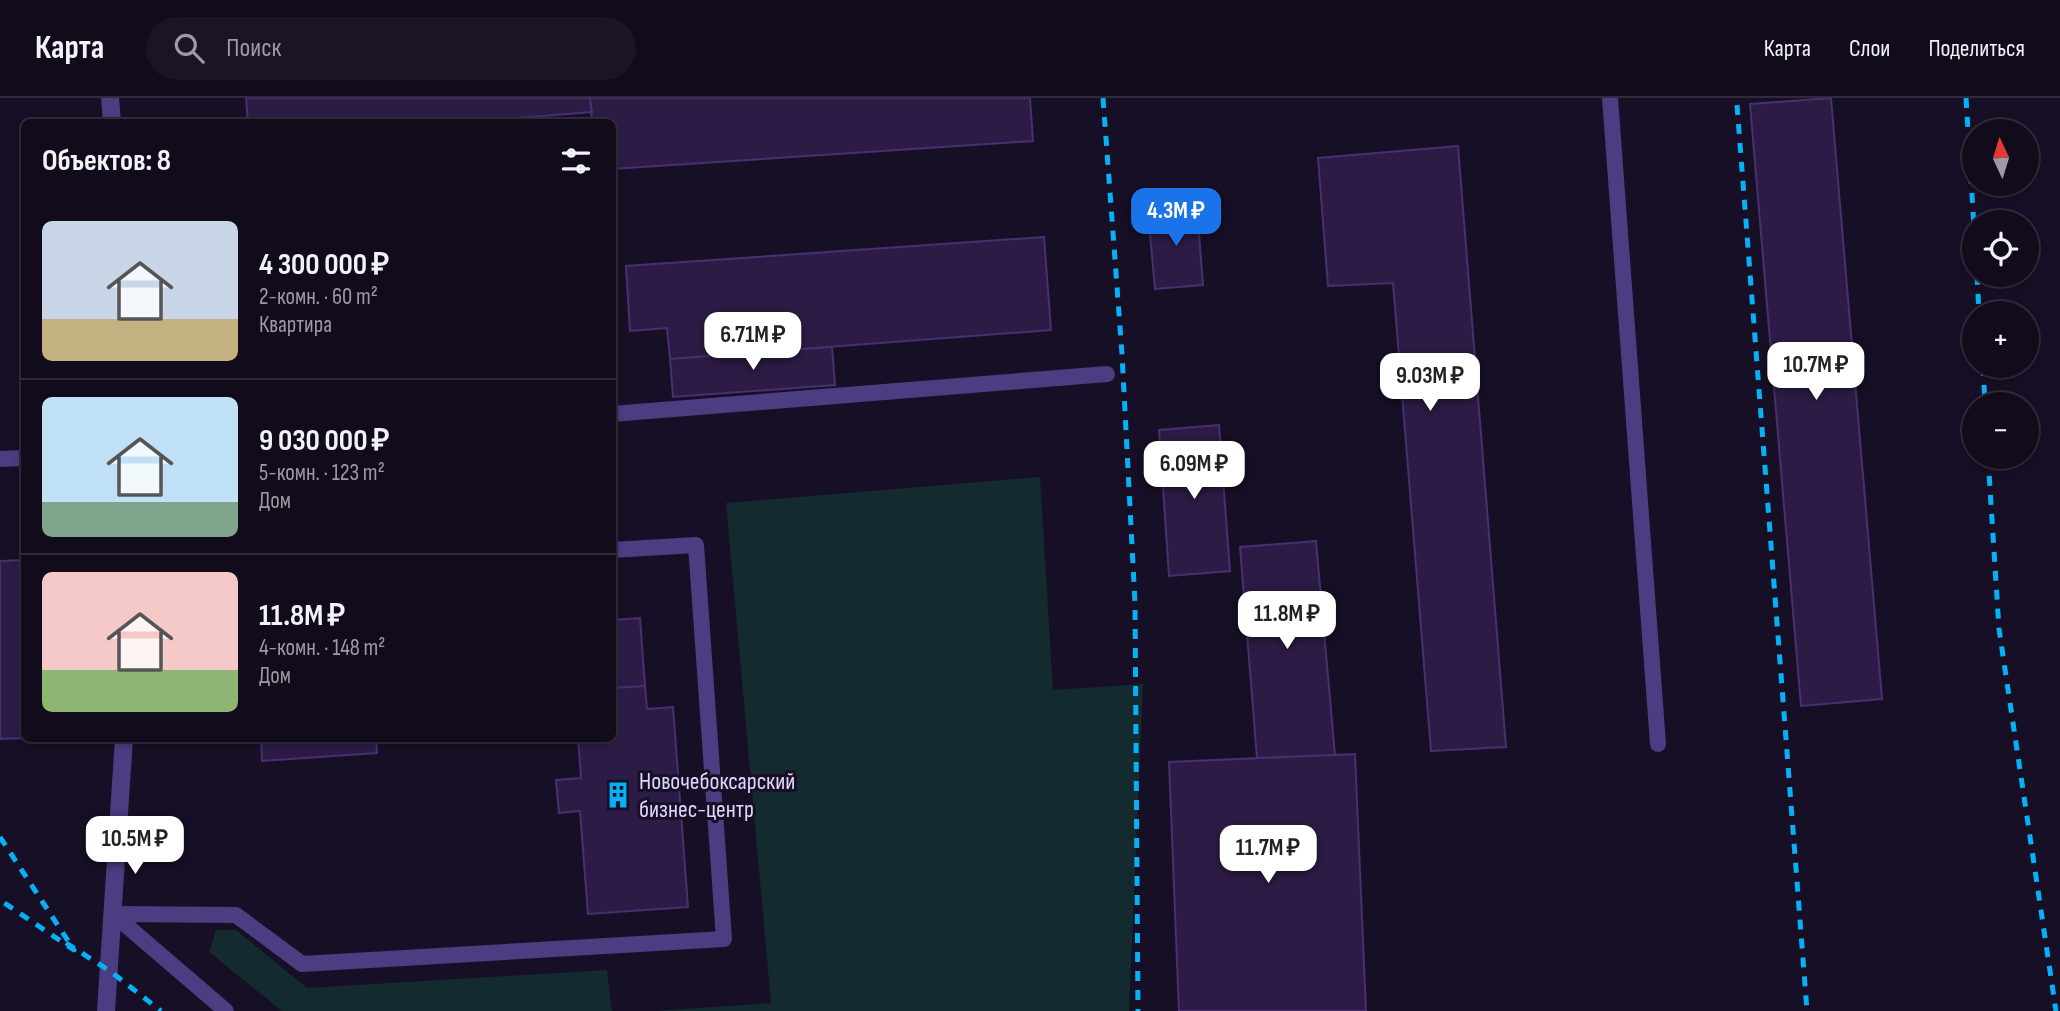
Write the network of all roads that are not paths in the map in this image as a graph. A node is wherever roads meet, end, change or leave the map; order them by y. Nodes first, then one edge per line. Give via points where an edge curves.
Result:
1 (110, 98) edge
2 (1610, 98) edge
3 (112, 119) edge
4 (1107, 374) dead end
5 (616, 414) edge
6 (21, 458) edge
7 (0, 459) edge
8 (616, 550) edge
9 (124, 742) edge
10 (1658, 744) dead end
11 (113, 914) junction
12 (106, 1011) edge
13 (226, 1011) edge

1 - 3 street
2 - 10 lane
4 - 5 lane
6 - 7 lane
8 - 11 lane via 696,545 724,939 302,964 236,915
9 - 11 street
11 - 12 street
11 - 13 lane

